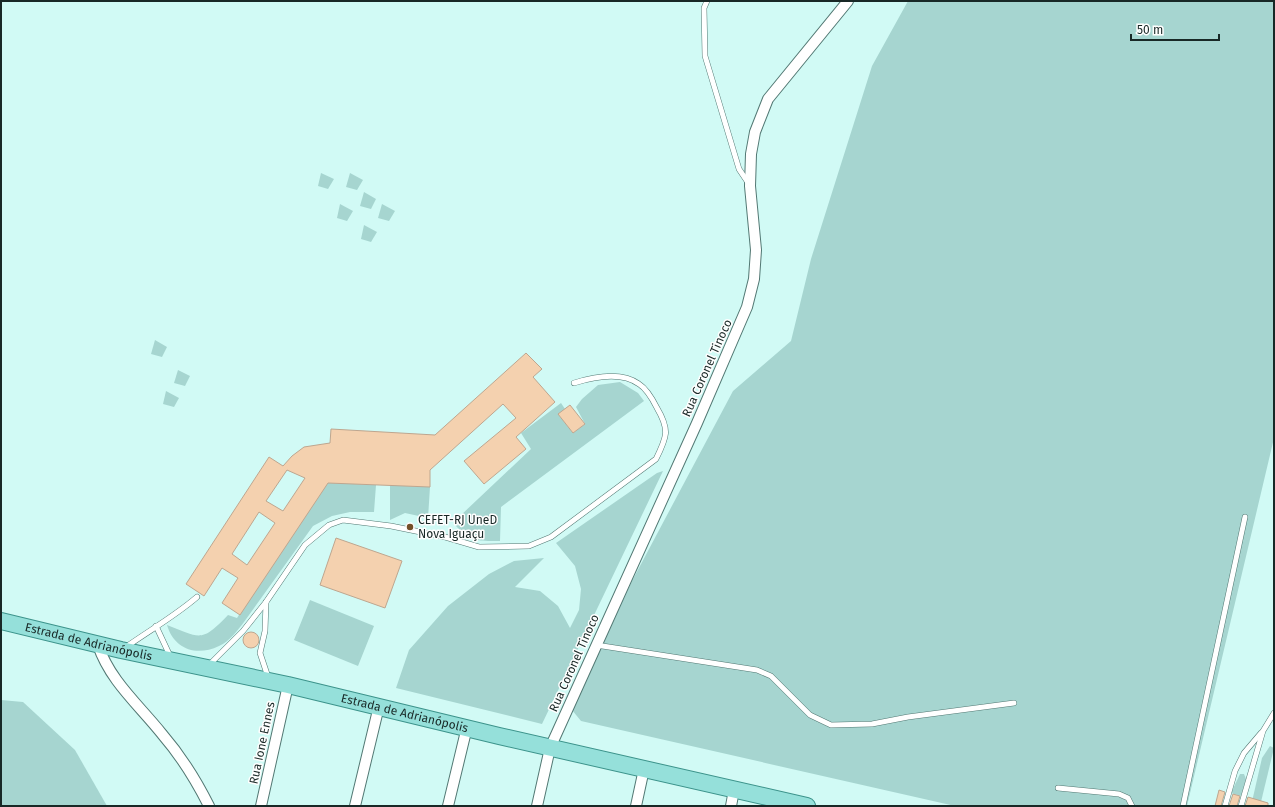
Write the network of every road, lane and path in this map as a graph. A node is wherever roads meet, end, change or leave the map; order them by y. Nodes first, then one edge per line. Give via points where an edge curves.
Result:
1 (707, 1) edge
2 (848, 1) edge
3 (750, 186) junction
4 (574, 383) dead end
5 (1245, 517) dead end
6 (197, 597) dead end
7 (266, 602) junction
8 (1, 621) edge
9 (156, 626) junction
10 (98, 645) junction
11 (596, 645) junction
12 (121, 650) junction
13 (172, 661) junction
14 (207, 667) junction
15 (270, 682) junction
16 (288, 685) junction
17 (1014, 703) dead end
18 (378, 706) junction
19 (1274, 713) edge
20 (467, 727) junction
21 (1263, 731) junction
22 (550, 748) junction
23 (644, 769) junction
24 (1058, 788) dead end
25 (734, 790) junction
26 (787, 803) edge
27 (209, 806) edge
28 (261, 806) edge
29 (355, 806) edge
30 (448, 806) edge
31 (537, 806) edge
32 (636, 806) edge
33 (730, 806) edge
34 (807, 806) edge
35 (1132, 806) edge
36 (1182, 806) edge
37 (1225, 806) edge
38 (1241, 806) edge

1 - 3 lane via 704,8 705,56 739,169
2 - 3 street, Rua Coronel Tinoco via 768,99 755,132
3 - 11 street, Rua Coronel Tinoco via 756,250 754,278 747,307
4 - 7 lane via 596,376 618,377 639,384 652,397 666,423 665,442 656,459 551,537 529,546 479,547 391,526 342,520 329,525 305,545
5 - 36 lane
6 - 9 lane via 173,617
7 - 14 lane via 234,641
7 - 15 lane via 265,631 260,653
8 - 10 main road, Estrada de Adrianópolis
9 - 12 lane
9 - 13 lane
10 - 12 main road, Estrada de Adrianópolis
10 - 27 street via 110,673 192,773
11 - 17 lane via 757,670 771,676 810,716 830,725 872,724
11 - 22 street, Rua Coronel Tinoco
12 - 13 main road, Estrada de Adrianópolis
13 - 14 main road, Estrada de Adrianópolis
14 - 15 main road, Estrada de Adrianópolis
15 - 16 main road, Estrada de Adrianópolis
16 - 18 main road, Estrada de Adrianópolis
16 - 28 street, Rua Ione Ennes
18 - 20 main road, Estrada de Adrianópolis
18 - 29 street
19 - 21 lane
20 - 22 main road, Estrada de Adrianópolis
20 - 30 street
21 - 37 lane via 1244,753 1235,771
21 - 38 lane
22 - 23 main road, Estrada de Adrianópolis
22 - 31 street, Rua Coronel Tinoco
23 - 25 main road, Estrada de Adrianópolis
23 - 32 street
24 - 35 lane via 1118,794 1128,798
25 - 26 main road, Estrada de Adrianópolis
25 - 33 street
26 - 34 main road, Estrada de Adrianópolis

